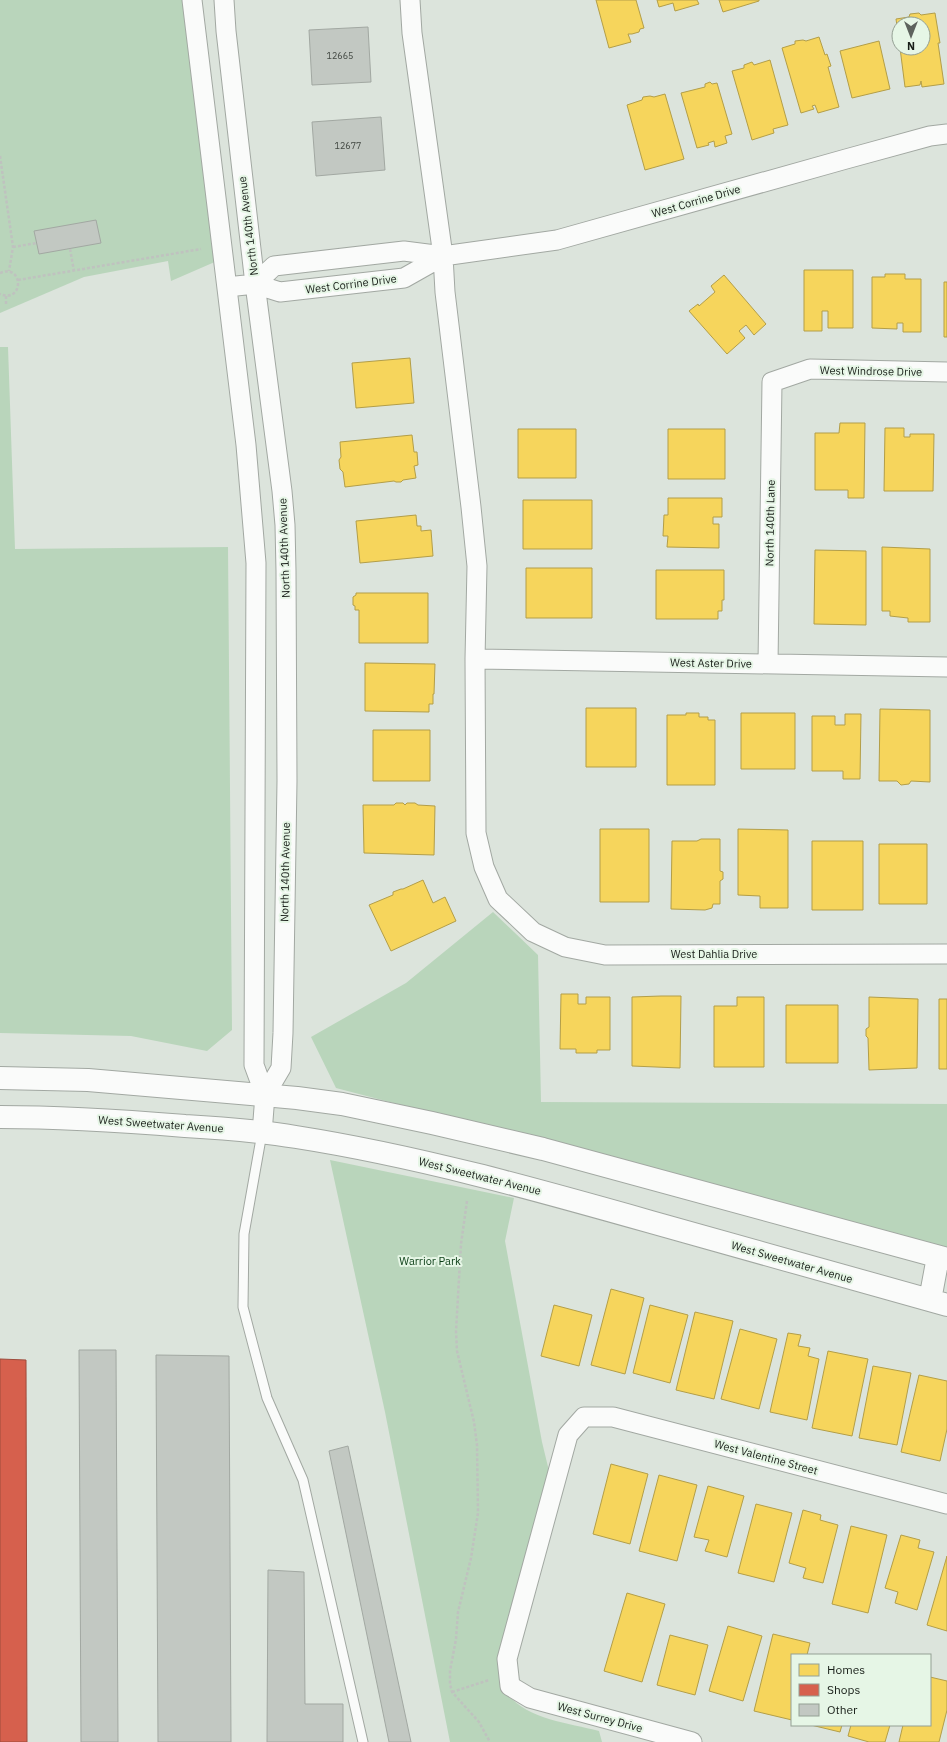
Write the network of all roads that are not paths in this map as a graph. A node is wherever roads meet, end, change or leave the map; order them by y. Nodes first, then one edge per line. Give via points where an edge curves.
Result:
1 (192, 0) edge
2 (224, 0) edge
3 (410, 0) edge
4 (947, 134) edge
5 (443, 256) junction
6 (255, 284) junction
7 (227, 287) junction
8 (947, 372) edge
9 (772, 382) joint
10 (475, 659) junction
11 (768, 664) junction
12 (947, 667) edge
13 (947, 954) edge
14 (0, 1078) edge
15 (265, 1095) junction
16 (0, 1117) edge
17 (262, 1133) junction
18 (942, 1258) edge
19 (938, 1302) edge
20 (947, 1504) edge
21 (510, 1686) joint
22 (363, 1742) edge
23 (692, 1742) edge

1 - 7 street, North 140th Avenue
2 - 6 street, North 140th Avenue
3 - 5 street via 412,33
4 - 5 street, West Corrine Drive via 846,158 557,240
5 - 6 street, West Corrine Drive via 404,278 280,292
5 - 6 street, West Corrine Drive via 404,251 274,266
5 - 10 street via 477,566
6 - 7 street, West Corrine Drive
6 - 15 street, North 140th Avenue via 282,491 286,571 287,781 283,1033 281,1068
7 - 15 street, North 140th Avenue via 246,445 256,563 254,1065
8 - 9 street, West Windrose Drive via 810,369
9 - 11 street, North 140th Lane
10 - 11 street, West Aster Drive
10 - 13 street, West Dahlia Drive via 476,833 484,867 498,899 533,932 565,947 605,955
11 - 12 street, West Aster Drive
14 - 15 street via 88,1080
15 - 17 street, North 140th Avenue
15 - 18 street via 342,1104 489,1136
16 - 17 street, West Sweetwater Avenue via 140,1122
17 - 19 street, West Sweetwater Avenue via 355,1147 476,1174
17 - 22 lane via 244,1234 243,1307 267,1398 303,1480
18 - 19 street
20 - 21 street, West Valentine Street via 613,1417 584,1417 568,1435 566,1442 507,1659
21 - 23 street, West Surrey Drive via 530,1698

